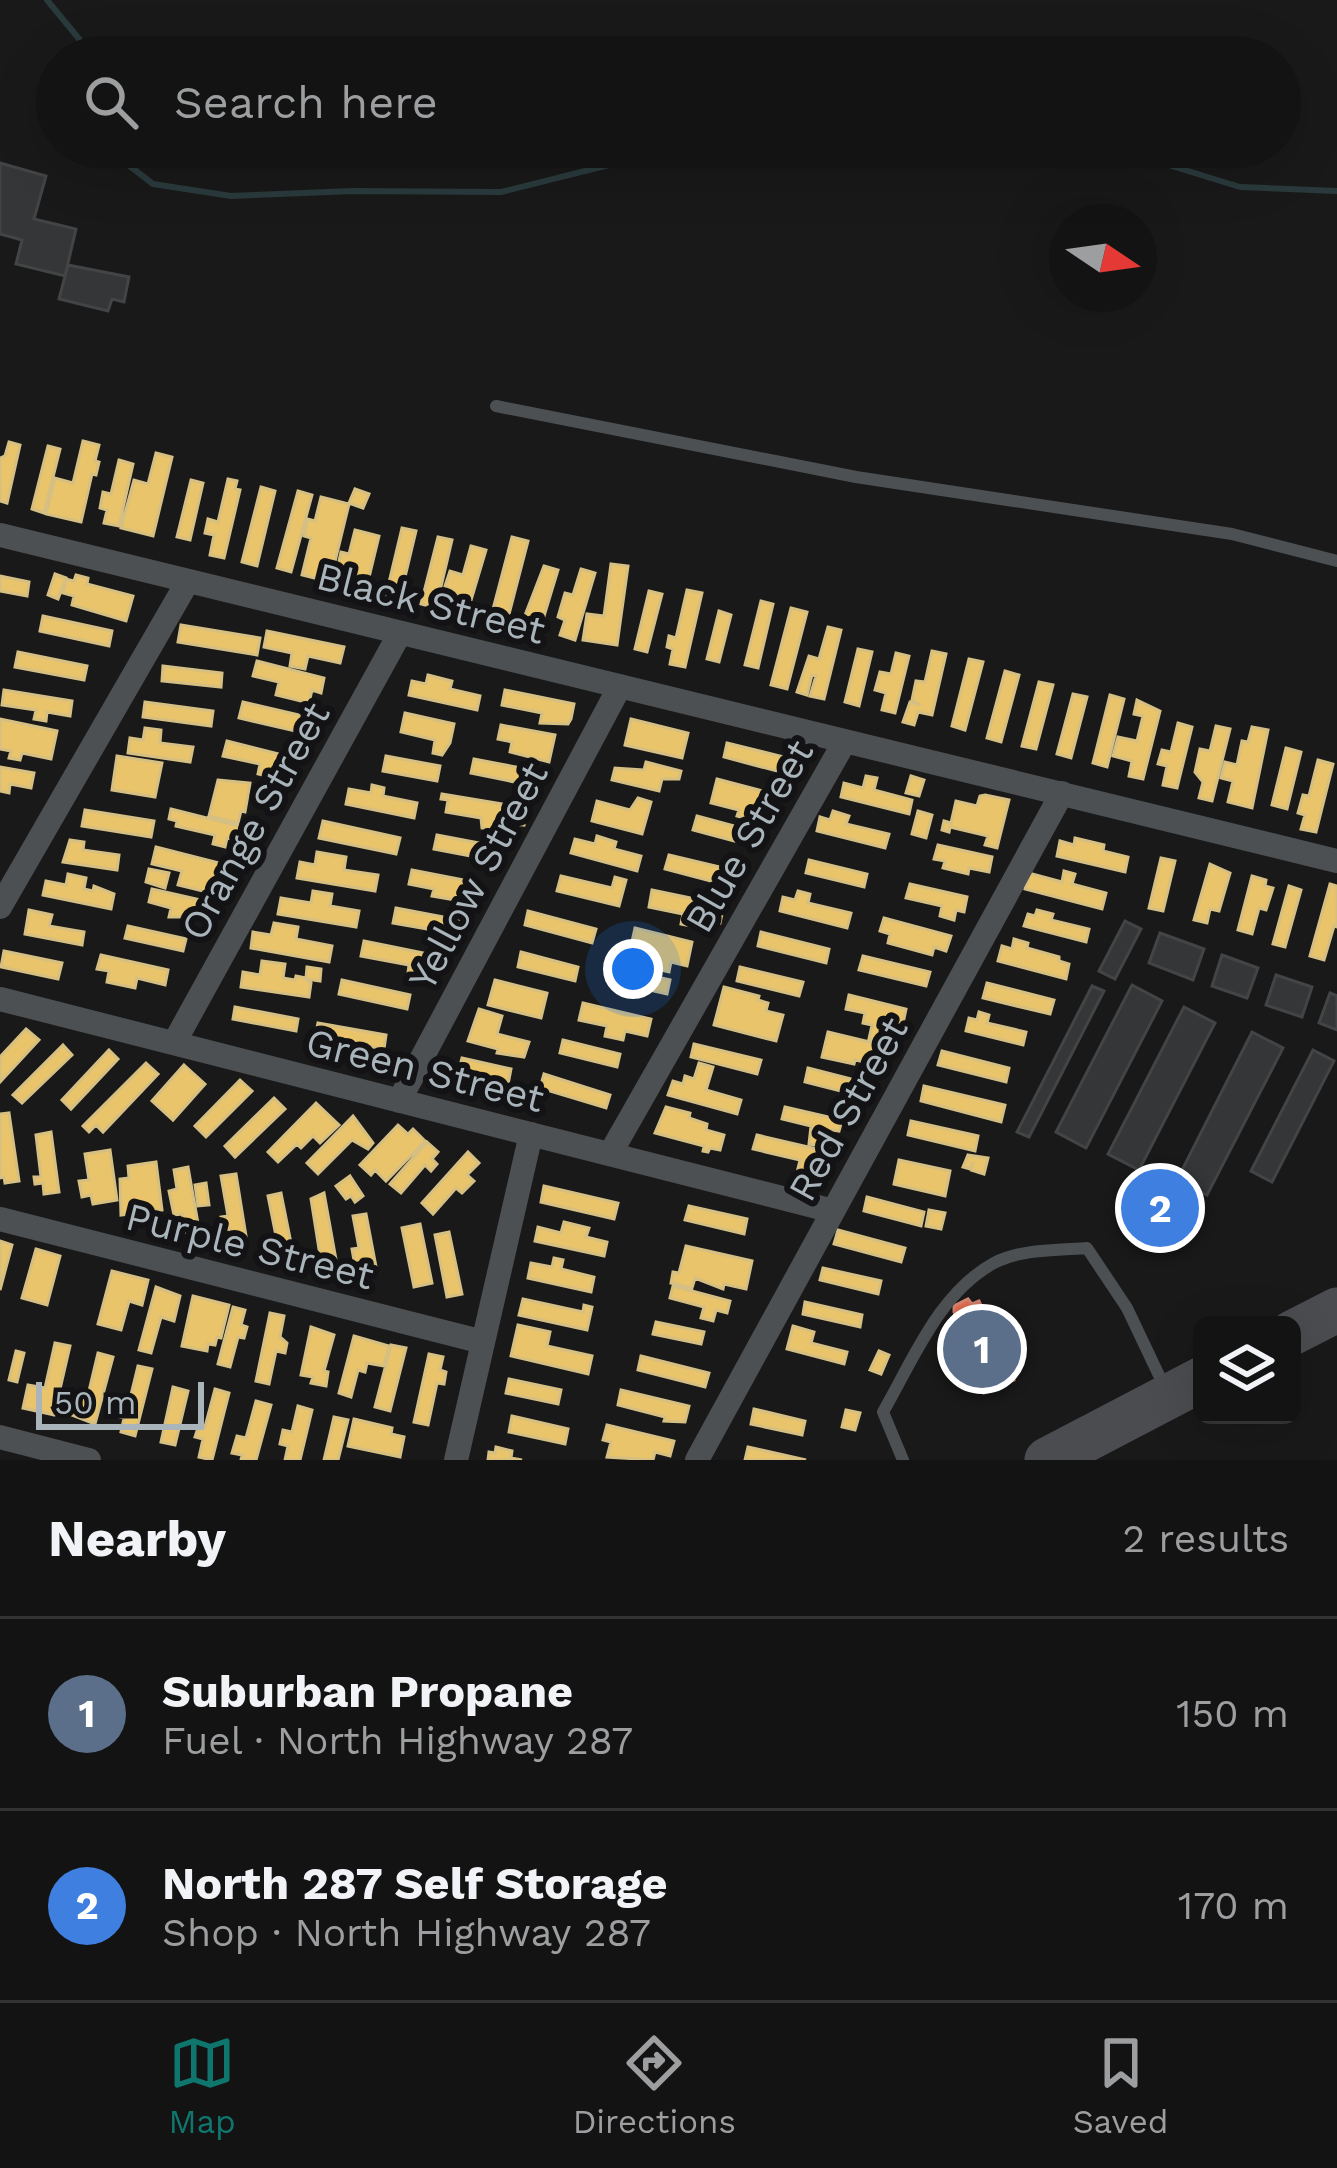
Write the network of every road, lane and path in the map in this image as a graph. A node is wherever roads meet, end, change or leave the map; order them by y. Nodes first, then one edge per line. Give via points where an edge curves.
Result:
1 (496, 406) dead end
2 (0, 536) edge
3 (1337, 561) edge
4 (188, 581) junction
5 (400, 633) junction
6 (620, 686) junction
7 (845, 741) junction
8 (1062, 793) junction
9 (1337, 861) edge
10 (0, 907) edge
11 (0, 999) edge
12 (174, 1043) junction
13 (399, 1101) junction
14 (530, 1134) junction
15 (610, 1154) junction
16 (833, 1211) junction
17 (0, 1219) edge
18 (1337, 1310) edge
19 (1301, 1328) edge
20 (483, 1342) junction
21 (1185, 1388) edge
22 (0, 1437) edge
23 (88, 1460) edge
24 (456, 1460) edge
25 (697, 1460) edge
26 (903, 1460) edge
27 (1047, 1460) edge

1 - 3 lane via 856,477 1232,534
2 - 4 street, Black Street
4 - 5 street, Black Street
4 - 10 street
5 - 6 street, Black Street
5 - 12 street, Orange Street
6 - 7 street, Black Street
6 - 13 street, Yellow Street
7 - 8 street, Black Street
7 - 15 street, Blue Street
8 - 9 street, Black Street
8 - 16 street, Red Street
11 - 12 street, Green Street
12 - 13 street, Green Street
13 - 14 street, Green Street
14 - 15 street, Green Street
14 - 20 street
15 - 16 street, Green Street
16 - 25 street, Red Street
17 - 20 street, Purple Street
18 - 19 highway
20 - 24 street
21 - 26 lane via 1088,1248 996,1261 950,1298 883,1412
21 - 27 highway
22 - 23 street

